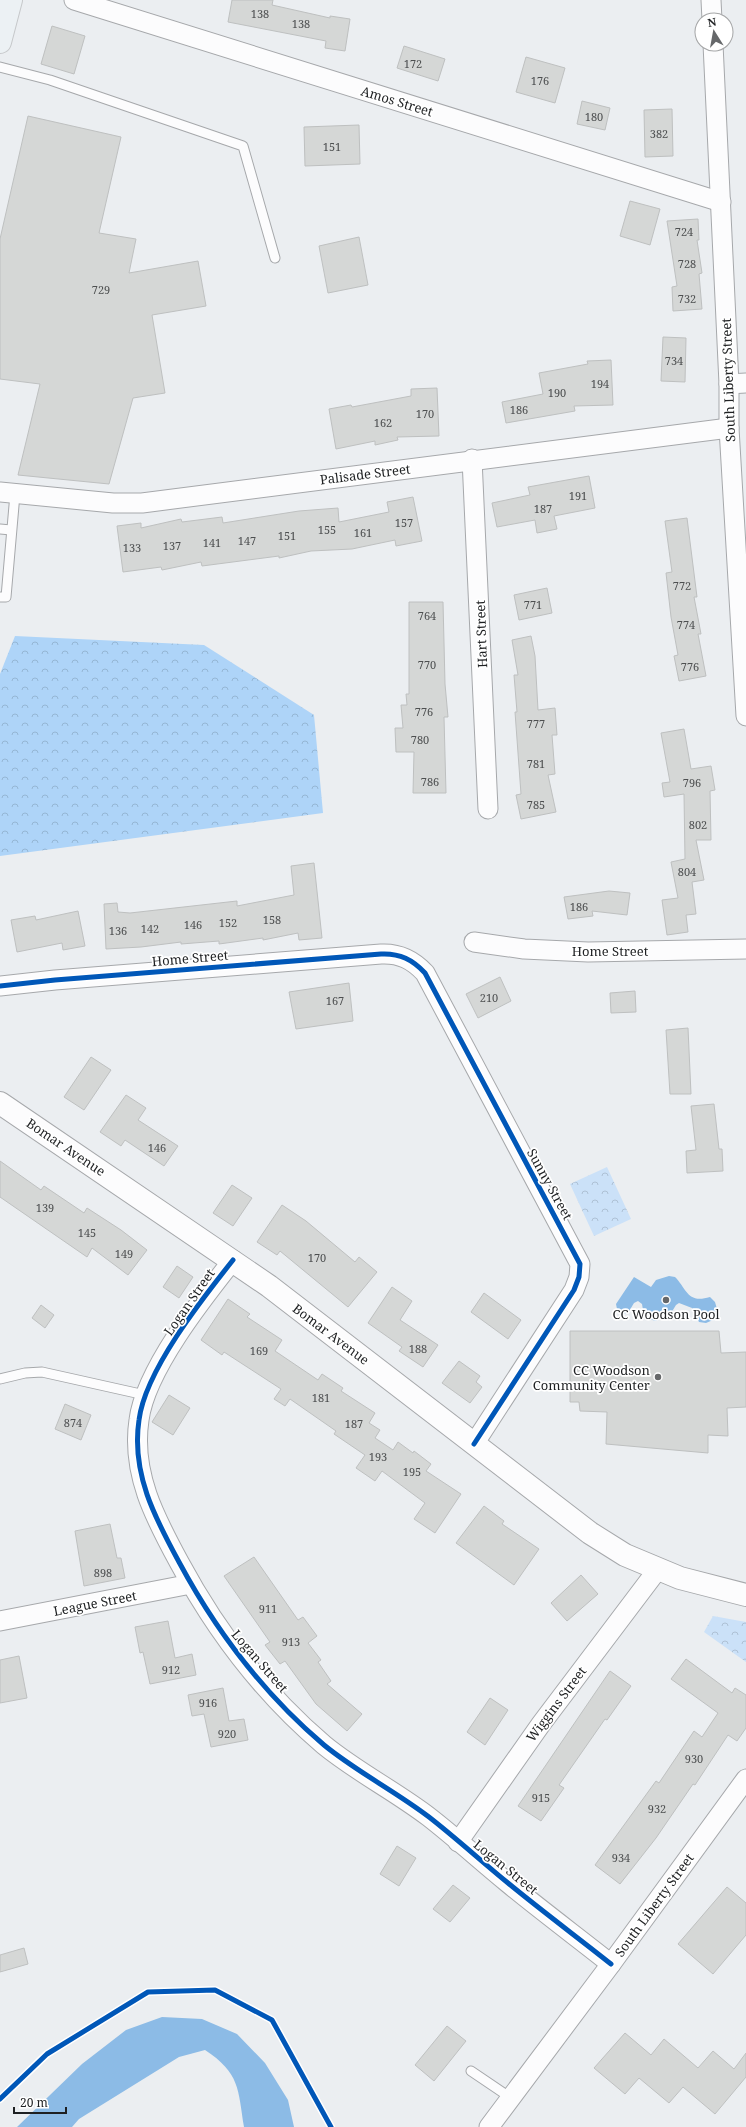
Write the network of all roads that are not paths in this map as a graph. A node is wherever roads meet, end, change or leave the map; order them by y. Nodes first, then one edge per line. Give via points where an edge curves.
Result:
1 (11, 0) edge
2 (74, 0) edge
3 (711, 0) edge
4 (712, 12) edge
5 (0, 42) edge
6 (713, 52) edge
7 (0, 67) edge
8 (721, 202) junction
9 (275, 258) dead end
10 (737, 384) edge
11 (729, 428) junction
12 (472, 459) junction
13 (7, 493) edge
14 (0, 529) edge
15 (11, 530) junction
16 (0, 597) edge
17 (744, 632) edge
18 (746, 716) edge
19 (488, 809) dead end
20 (474, 942) dead end
21 (746, 949) edge
22 (382, 954) joint
23 (0, 986) edge
24 (0, 1103) edge
25 (233, 1260) junction
26 (0, 1379) edge
27 (145, 1395) junction
28 (474, 1444) junction
29 (658, 1569) junction
30 (191, 1584) junction
31 (746, 1595) edge
32 (0, 1621) edge
33 (746, 1779) edge
34 (458, 1842) junction
35 (611, 1964) junction
36 (471, 2071) dead end
37 (511, 2098) junction
38 (489, 2127) edge

1 - 5 main road
2 - 8 street, Amos Street
3 - 4 street
6 - 8 street, South Liberty Street
7 - 9 lane via 50,80 243,146
8 - 10 street, South Liberty Street
10 - 11 street, South Liberty Street
11 - 12 street, Palisade Street
11 - 17 street, South Liberty Street
12 - 13 street, Palisade Street via 142,503 113,503
12 - 19 street, Hart Street
13 - 15 lane
14 - 15 lane
15 - 16 lane via 6,597
17 - 18 street, South Liberty Street
20 - 21 street, Home Street via 524,949 588,952
22 - 23 street, Home Street
22 - 28 street, Sunny Street via 404,956 425,973 580,1264 574,1290
24 - 25 street, Bomar Avenue
25 - 27 street, Logan Street via 173,1344
25 - 28 street, Bomar Avenue via 445,1419
26 - 27 lane via 42,1372
27 - 30 street, Logan Street via 139,1418 137,1442 143,1485 165,1536
28 - 29 street, Bomar Avenue via 590,1532 625,1555
29 - 31 street, Bomar Avenue via 680,1578
29 - 34 street, Wiggins Street via 541,1724
30 - 32 street, League Street
30 - 34 street, Logan Street via 222,1634 290,1714 325,1745 362,1773 402,1797
33 - 35 street, South Liberty Street
34 - 35 street, Logan Street
35 - 37 street, South Liberty Street
36 - 37 lane
37 - 38 street, South Liberty Street

